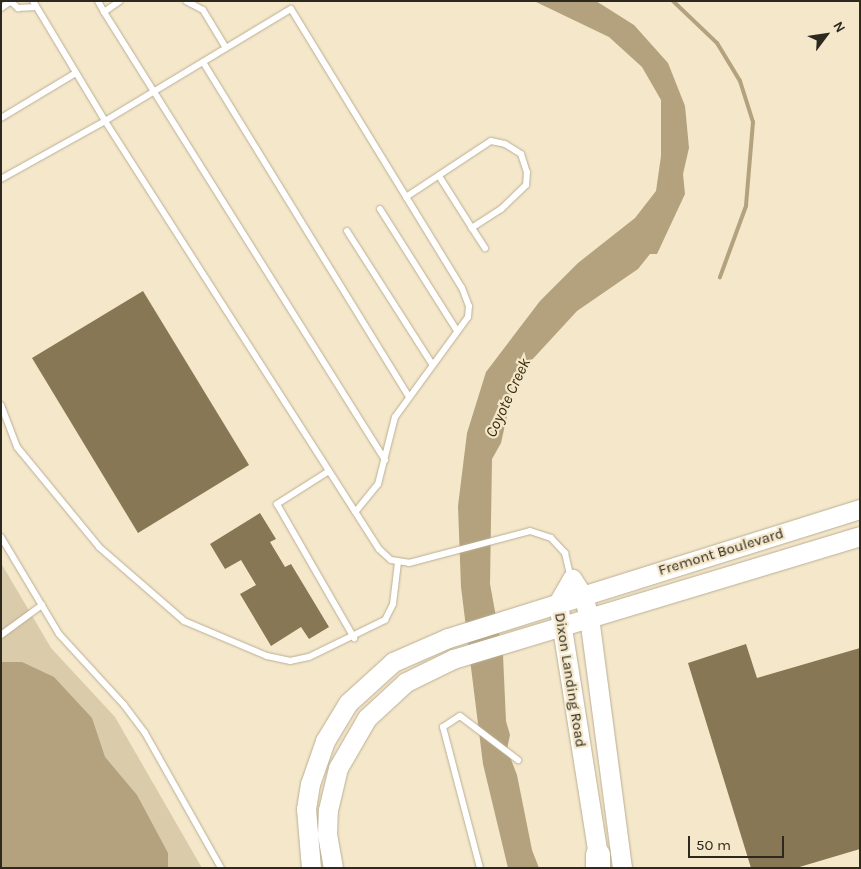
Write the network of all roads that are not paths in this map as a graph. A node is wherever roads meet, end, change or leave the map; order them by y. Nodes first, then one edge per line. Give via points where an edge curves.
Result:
1 (98, 1) edge
2 (120, 1) edge
3 (186, 1) edge
4 (10, 2) edge
5 (35, 4) edge
6 (1, 8) edge
7 (104, 12) junction
8 (226, 48) junction
9 (203, 62) junction
10 (76, 73) junction
11 (153, 92) junction
12 (1, 118) edge
13 (106, 121) junction
14 (439, 176) junction
15 (1, 179) edge
16 (406, 197) junction
17 (380, 209) dead end
18 (472, 228) junction
19 (347, 231) dead end
20 (485, 248) dead end
21 (457, 331) junction
22 (432, 364) junction
23 (409, 397) junction
24 (1, 405) edge
25 (385, 460) junction
26 (329, 471) junction
27 (860, 509) edge
28 (355, 512) junction
29 (860, 536) edge
30 (1, 537) edge
31 (398, 562) junction
32 (572, 579) junction
33 (583, 596) junction
34 (558, 603) junction
35 (42, 605) junction
36 (589, 617) junction
37 (561, 626) junction
38 (1, 635) edge
39 (354, 638) junction
40 (518, 760) dead end
41 (331, 859) edge
42 (310, 860) edge
43 (599, 863) edge
44 (221, 868) edge
45 (480, 868) edge
46 (622, 868) edge

1 - 7 lane
2 - 7 lane
3 - 8 lane via 203,10
4 - 5 lane via 18,8
4 - 6 lane
5 - 10 lane
7 - 11 lane
8 - 9 lane
8 - 16 lane via 291,8
9 - 11 lane
9 - 23 lane
10 - 12 lane
10 - 13 lane
11 - 13 lane
11 - 25 lane
13 - 15 lane
13 - 26 lane
14 - 16 lane
14 - 18 lane
14 - 18 lane via 491,141 505,144 521,154 527,172 526,185 501,209
16 - 21 lane via 462,288 469,306 468,317
17 - 21 lane
18 - 20 lane
19 - 22 lane
21 - 22 lane
22 - 23 lane
23 - 25 lane via 395,417
24 - 39 lane via 17,447 99,547 184,621 267,656 290,661 309,657
25 - 28 lane via 378,484
26 - 28 lane
26 - 39 lane via 277,504
27 - 33 main road, Fremont Boulevard
28 - 31 lane via 379,549
29 - 36 main road, Fremont Boulevard
30 - 35 lane
31 - 32 lane via 409,564 432,559 530,531 551,538 565,553
31 - 39 lane via 393,604 385,620
32 - 33 main road, Dixon Landing Road
32 - 34 main road, Dixon Landing Road
33 - 34 main road, Fremont Boulevard
33 - 36 main road, Dixon Landing Road
34 - 37 main road, Dixon Landing Road
34 - 42 main road, Fremont Boulevard via 410,652 362,688 335,722 310,784 306,809
35 - 38 lane
35 - 44 lane via 60,634 145,733
36 - 37 main road, Fremont Boulevard
36 - 46 main road, Dixon Landing Road
37 - 41 main road, Fremont Boulevard via 453,659 392,691 355,734 332,789 328,810
37 - 43 main road, Dixon Landing Road
40 - 45 lane via 460,716 443,727
41 - 42 main road

